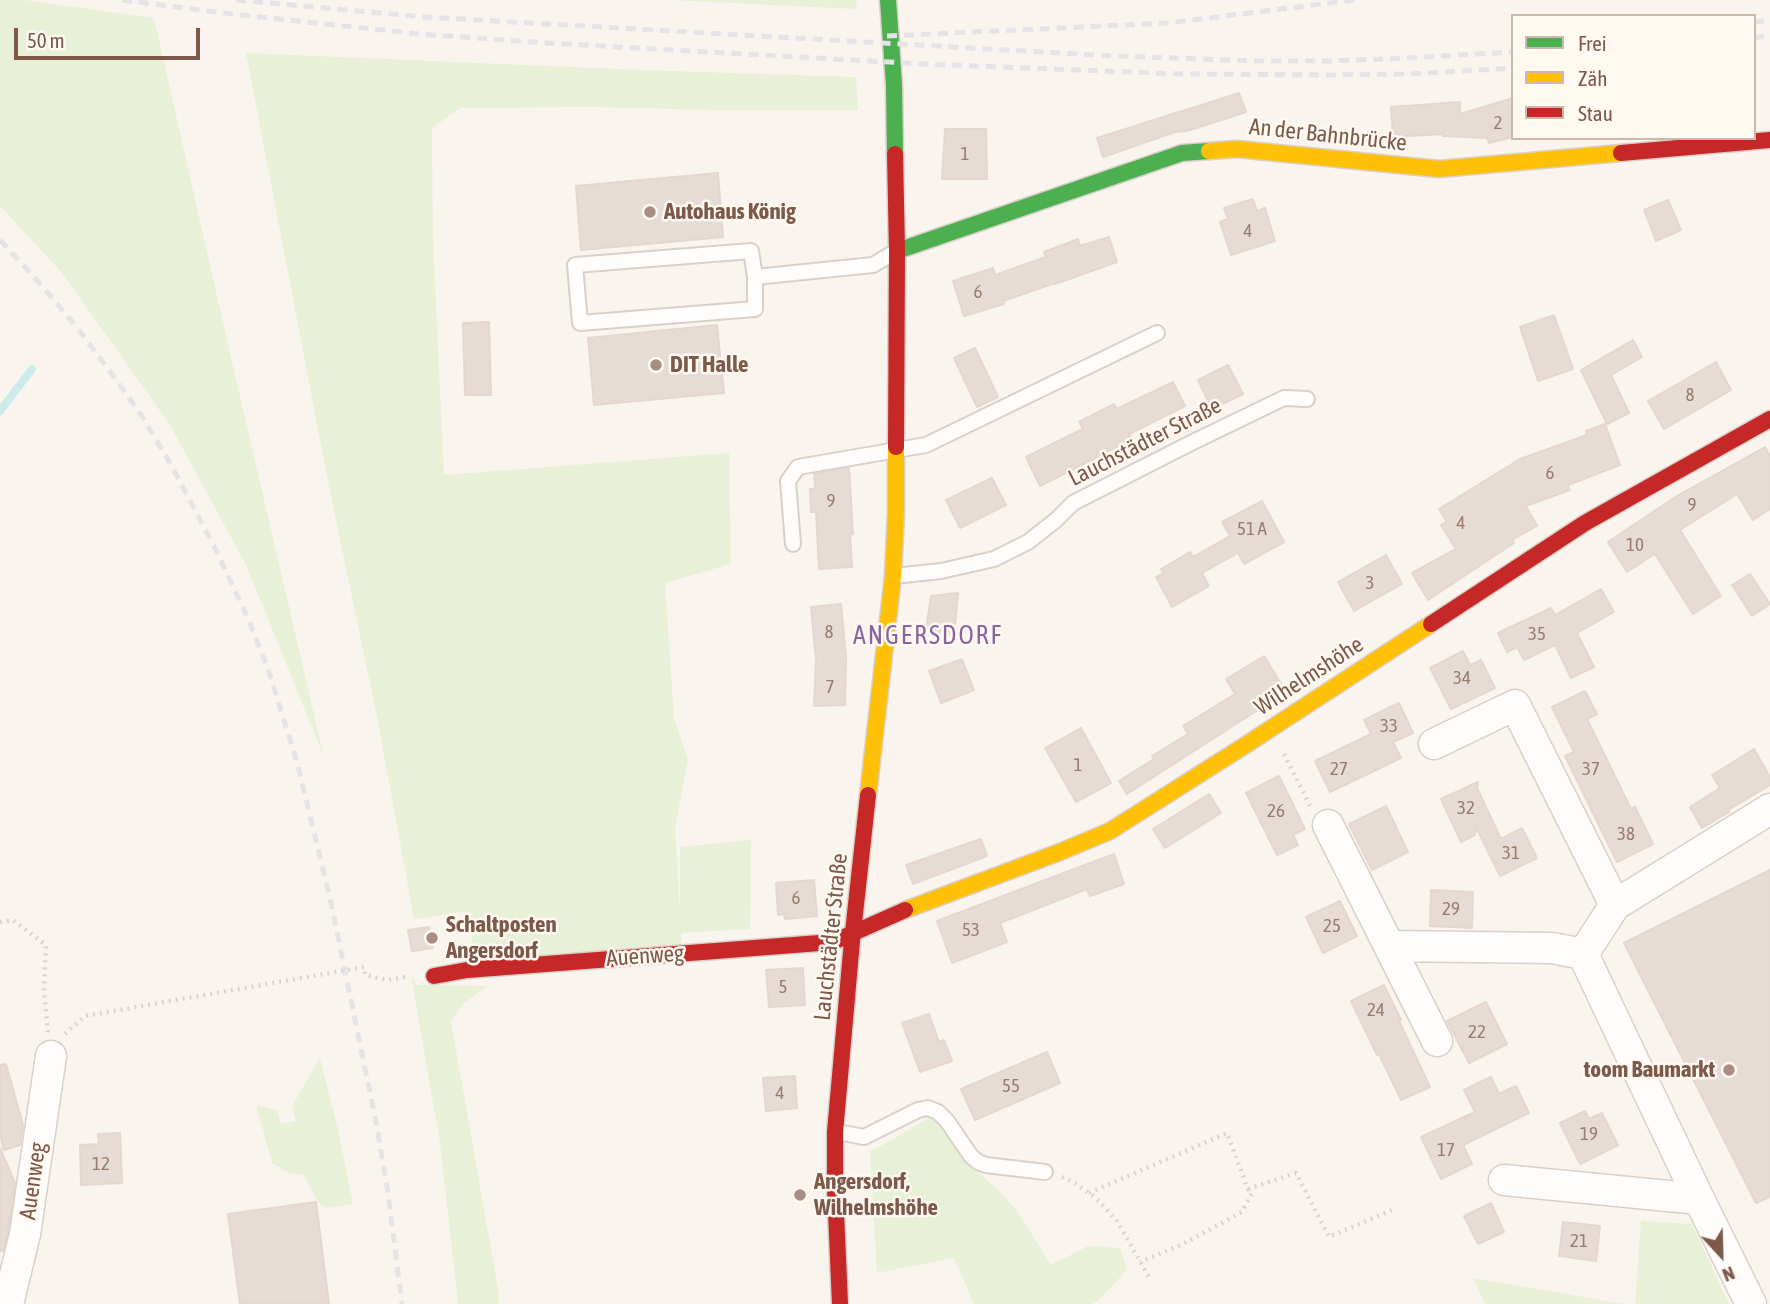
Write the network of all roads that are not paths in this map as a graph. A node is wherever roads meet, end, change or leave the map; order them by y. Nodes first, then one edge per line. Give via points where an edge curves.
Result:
1 (888, 0) edge
2 (1770, 140) edge
3 (897, 251) junction
4 (755, 277) junction
5 (1157, 333) dead end
6 (1307, 399) dead end
7 (1770, 419) edge
8 (897, 449) junction
9 (793, 544) dead end
10 (893, 576) junction
11 (1434, 744) dead end
12 (1770, 810) edge
13 (1328, 825) road end
14 (1615, 905) junction
15 (854, 932) junction
16 (1390, 946) junction
17 (1583, 954) junction
18 (434, 976) dead end
19 (1437, 1041) dead end
20 (51, 1056) road end
21 (835, 1132) junction
22 (1045, 1172) road end
23 (1504, 1180) dead end
24 (1699, 1199) junction
25 (8, 1304) edge
26 (840, 1304) edge
27 (1751, 1304) edge

1 - 3 street, Lauchstädter Straße
2 - 3 street, An der Bahnbrücke via 1439,169 1237,149 1182,153
3 - 4 lane via 873,265
3 - 8 street, Lauchstädter Straße
4 - 4 lane via 755,309 580,323 575,265 751,251
5 - 8 lane via 926,445
6 - 10 lane, Lauchstädter Straße via 1284,398 1073,503 1028,542 994,559
7 - 15 street, Wilhelmshöhe via 1585,523 1110,831
8 - 9 lane via 797,467 788,481
8 - 10 street, Lauchstädter Straße
10 - 15 street, Lauchstädter Straße
11 - 14 street via 1514,705
12 - 14 street
13 - 16 street
14 - 17 street
15 - 18 street, Auenweg via 834,942
15 - 21 street, Lauchstädter Straße
16 - 17 street via 1552,948
16 - 19 street
17 - 24 street
20 - 25 street, Auenweg via 25,1234
21 - 22 lane via 864,1137 928,1108 947,1121 978,1162
21 - 26 street, Lauchstädter Straße
23 - 24 street
24 - 27 street

